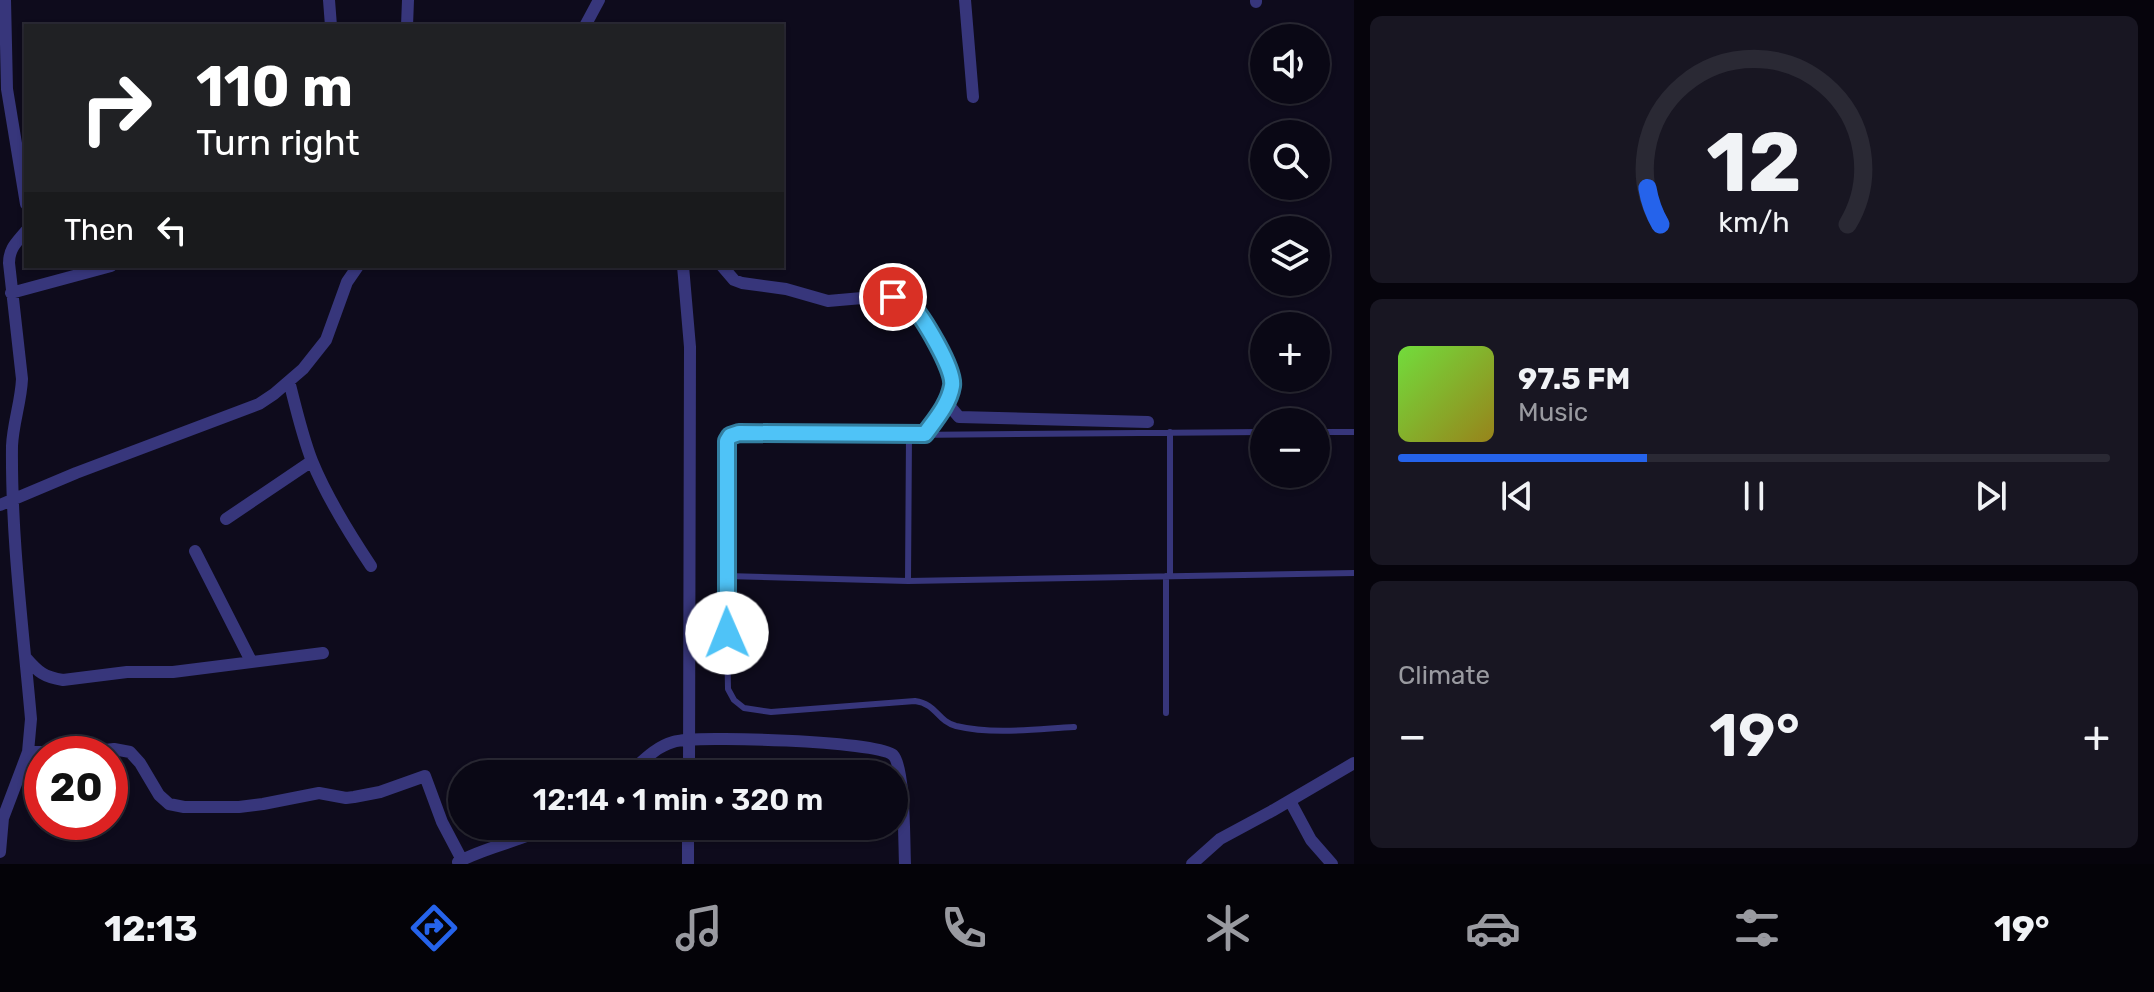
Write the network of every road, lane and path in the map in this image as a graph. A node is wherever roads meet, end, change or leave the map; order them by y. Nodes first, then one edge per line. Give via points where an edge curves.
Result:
1 (5, 0) edge
2 (329, 0) edge
3 (408, 0) edge
4 (599, 0) edge
5 (965, 0) edge
6 (331, 24) edge
7 (407, 24) edge
8 (586, 24) edge
9 (973, 97) dead end
10 (24, 192) edge
11 (24, 233) edge
12 (104, 268) edge
13 (357, 268) edge
14 (683, 268) edge
15 (724, 268) edge
16 (11, 293) junction
17 (289, 381) junction
18 (947, 403) junction
19 (1148, 422) dead end
20 (1170, 432) junction
21 (1250, 432) edge
22 (1330, 432) edge
23 (1354, 432) edge
24 (925, 434) junction
25 (909, 435) junction
26 (312, 461) junction
27 (6, 502) edge
28 (226, 519) dead end
29 (195, 551) dead end
30 (371, 566) dead end
31 (1354, 573) edge
32 (726, 576) junction
33 (1168, 576) junction
34 (908, 581) junction
35 (323, 653) dead end
36 (26, 658) junction
37 (251, 661) junction
38 (1166, 713) dead end
39 (1074, 727) dead end
40 (29, 736) edge
41 (689, 739) junction
42 (128, 752) edge
43 (645, 760) edge
44 (689, 760) edge
45 (24, 763) edge
46 (1354, 763) edge
47 (1290, 801) junction
48 (517, 840) edge
49 (688, 840) edge
50 (0, 852) edge
51 (459, 862) edge
52 (688, 864) edge
53 (905, 864) edge
54 (1192, 864) edge
55 (1332, 864) edge

1 - 10 street via 7,89
2 - 6 street
3 - 7 street
4 - 8 street
5 - 9 street
11 - 16 street via 9,253
12 - 16 street
13 - 17 street via 326,340
14 - 41 street via 690,347
15 - 18 street via 742,283 828,301 885,296 902,300 919,316 951,373
16 - 27 street via 22,392
17 - 26 street
17 - 27 street via 259,404
18 - 19 street via 959,417
18 - 24 lane
20 - 21 lane
20 - 24 lane
20 - 33 lane
22 - 23 lane
24 - 25 lane
25 - 32 lane via 730,436
25 - 34 lane
26 - 28 street
26 - 30 street
27 - 36 street
29 - 37 street
31 - 33 lane
32 - 34 lane
32 - 39 lane via 728,689 744,708 771,712 915,701 925,702 952,725 972,729
33 - 34 lane
33 - 38 lane
35 - 37 street
36 - 37 street via 39,672 63,680
36 - 40 street
41 - 43 street via 660,747
41 - 44 street
41 - 53 street via 889,752 898,762 901,781
42 - 51 street via 159,795 184,807 239,807 319,793 354,797 425,776
45 - 50 street via 3,818
46 - 47 street
47 - 54 street via 1220,839
47 - 55 street via 1311,840
48 - 51 street
49 - 52 street

